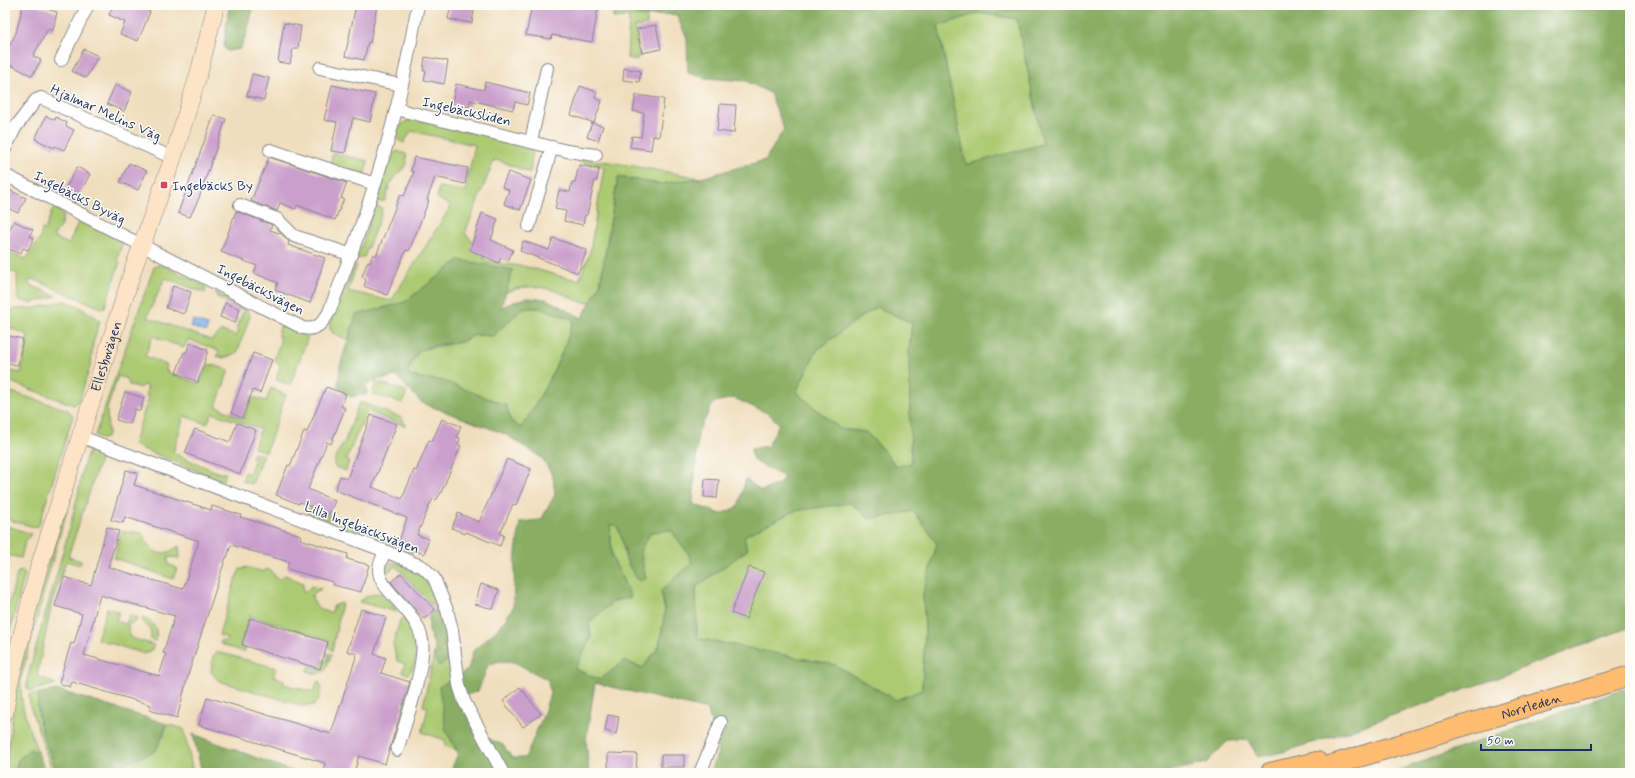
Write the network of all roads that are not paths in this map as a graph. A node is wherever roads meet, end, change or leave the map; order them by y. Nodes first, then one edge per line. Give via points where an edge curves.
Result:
1 (88, 5) edge
2 (216, 5) edge
3 (418, 5) edge
4 (61, 60) dead end
5 (320, 68) dead end
6 (547, 68) dead end
7 (401, 85) junction
8 (396, 109) junction
9 (531, 141) junction
10 (552, 147) junction
11 (5, 149) edge
12 (270, 150) dead end
13 (596, 155) dead end
14 (172, 158) junction
15 (5, 175) edge
16 (375, 184) junction
17 (240, 205) dead end
18 (529, 226) dead end
19 (142, 245) junction
20 (352, 255) junction
21 (79, 436) junction
22 (385, 551) junction
23 (1630, 676) edge
24 (5, 712) edge
25 (721, 722) dead end
26 (1409, 741) junction
27 (397, 750) dead end
28 (503, 773) edge
29 (700, 773) edge
30 (1270, 773) edge
31 (1305, 773) edge

1 - 4 street
2 - 14 main road, Ellesbovägen via 200,69
3 - 7 street, Ingebäcksvägen
5 - 7 street
6 - 9 street
7 - 8 street, Ingebäcksvägen
8 - 9 street, Ingebäcksliden
8 - 16 street, Ingebäcksvägen
9 - 10 street, Ingebäcksliden
10 - 13 street, Ingebäcksliden
10 - 18 street
11 - 14 street, Hjalmar Melins Väg via 15,128 36,100 41,98
12 - 16 street
14 - 19 main road, Ellesbovägen
15 - 19 street, Ingebäcks Byväg
16 - 20 street, Ingebäcksvägen
17 - 20 street via 276,219 294,236
19 - 20 street, Ingebäcksvägen via 258,306 310,329 316,328 326,319
19 - 21 main road, Ellesbovägen
21 - 22 street, Lilla Ingebäcksvägen
21 - 24 main road, Ellesbovägen via 39,567 9,685
22 - 27 street via 378,570 382,584 415,620 423,646 418,675
22 - 28 street, Lilla Ingebäcksvägen via 423,567 434,578 452,630 459,685 464,701
23 - 26 highway, Norrleden
25 - 29 street
26 - 30 highway, Norrleden
26 - 31 highway, Norrleden

